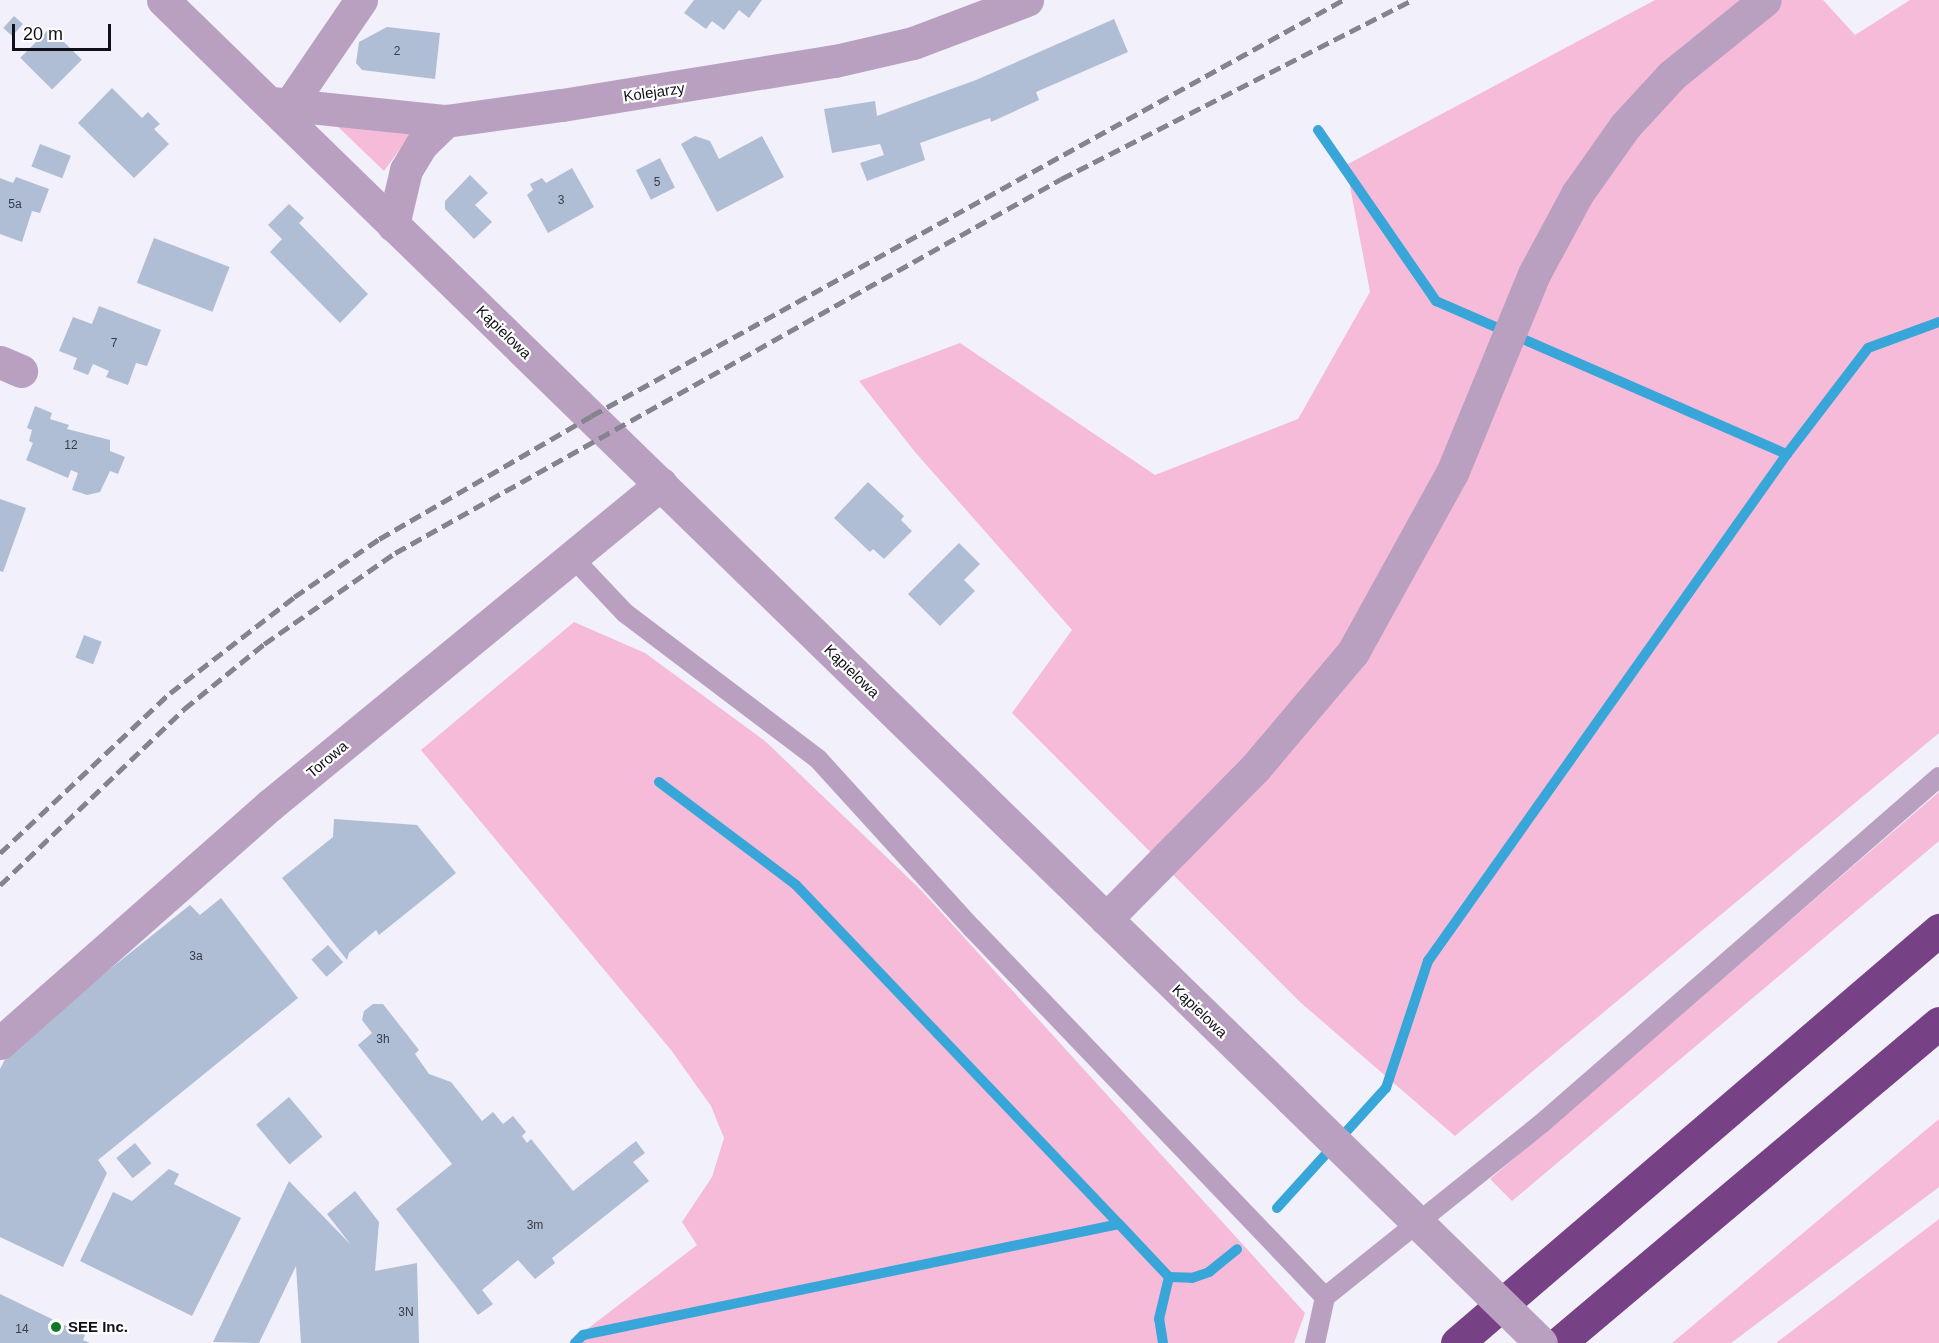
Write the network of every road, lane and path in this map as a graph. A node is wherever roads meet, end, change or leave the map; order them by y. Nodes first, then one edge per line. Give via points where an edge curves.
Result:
1 (163, 0) edge
2 (362, 0) edge
3 (1027, 0) edge
4 (1765, 0) edge
5 (281, 104) junction
6 (446, 121) junction
7 (393, 225) junction
8 (661, 484) junction
9 (574, 559) junction
10 (1939, 777) edge
11 (1106, 919) junction
12 (1939, 930) edge
13 (1939, 1023) edge
14 (0, 1043) edge
15 (1325, 1297) junction
16 (1315, 1343) edge
17 (1456, 1343) edge
18 (1541, 1343) edge
19 (1559, 1343) edge

1 - 5 street, Kąpielowa
2 - 5 street
3 - 6 street, Kolejarzy via 913,43 774,74
4 - 11 street via 1672,75 1625,126 1552,235 1448,482 1353,652 1255,768
5 - 6 street, Kolejarzy
5 - 7 street, Kąpielowa
6 - 7 street via 421,146 406,170
7 - 8 street, Kąpielowa
8 - 9 street, Torowa
8 - 11 street, Kąpielowa
9 - 14 street, Torowa via 270,806
9 - 15 lane via 625,613 790,733 826,766 972,928
10 - 15 lane via 1541,1124
11 - 18 street, Kąpielowa, bridge
12 - 17 highway
13 - 19 highway
15 - 16 lane

